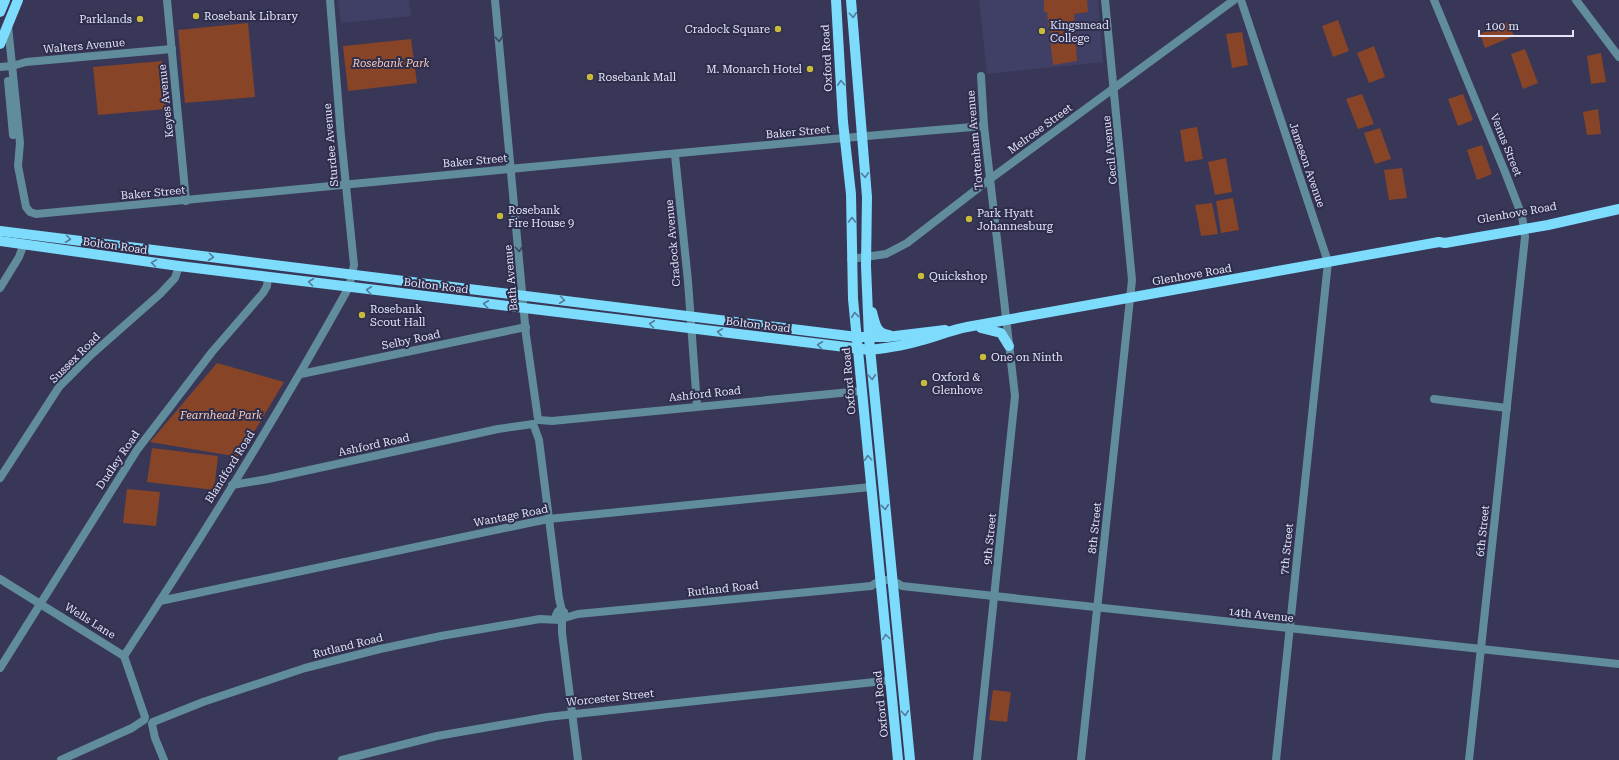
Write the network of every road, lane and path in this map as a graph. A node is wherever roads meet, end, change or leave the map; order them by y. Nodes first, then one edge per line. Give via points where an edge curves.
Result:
1 (5, 0) edge
2 (18, 0) edge
3 (167, 0) edge
4 (330, 0) edge
5 (495, 0) edge
6 (836, 0) edge
7 (851, 0) edge
8 (1105, 0) edge
9 (1234, 0) edge
10 (1240, 0) edge
11 (1434, 0) edge
12 (1576, 0) edge
13 (0, 12) edge
14 (8, 25) junction
15 (0, 44) edge
16 (172, 49) junction
17 (1619, 57) edge
18 (6, 67) edge
19 (981, 76) dead end
20 (1115, 88) junction
21 (984, 126) junction
22 (862, 136) junction
23 (845, 139) junction
24 (675, 155) junction
25 (511, 168) junction
26 (990, 179) junction
27 (346, 184) junction
28 (186, 201) junction
29 (1619, 209) edge
30 (1524, 226) junction
31 (0, 231) edge
32 (0, 242) edge
33 (23, 246) junction
34 (866, 258) junction
35 (852, 259) junction
36 (1328, 262) junction
37 (179, 266) junction
38 (353, 275) junction
39 (268, 277) junction
40 (349, 287) junction
41 (0, 288) edge
42 (524, 296) junction
43 (867, 296) junction
44 (1130, 298) junction
45 (1518, 304) joint
46 (525, 308) junction
47 (691, 317) junction
48 (1006, 321) junction
49 (526, 327) junction
50 (967, 327) junction
51 (691, 329) junction
52 (949, 330) junction
53 (906, 335) junction
54 (857, 337) junction
55 (869, 338) junction
56 (1320, 341) joint
57 (1010, 346) junction
58 (859, 350) junction
59 (870, 350) junction
60 (301, 374) junction
61 (861, 391) junction
62 (1434, 399) dead end
63 (697, 406) junction
64 (1507, 408) junction
65 (536, 422) junction
66 (0, 478) edge
67 (232, 484) junction
68 (871, 487) junction
69 (548, 519) junction
70 (0, 579) edge
71 (893, 580) junction
72 (875, 583) junction
73 (898, 589) junction
74 (881, 592) junction
75 (994, 597) junction
76 (160, 601) junction
77 (40, 603) junction
78 (1098, 608) junction
79 (560, 615) junction
80 (1289, 629) junction
81 (1481, 650) junction
82 (124, 656) junction
83 (1619, 664) edge
84 (0, 668) edge
85 (902, 679) junction
86 (888, 681) junction
87 (572, 713) junction
88 (148, 721) junction
89 (60, 760) edge
90 (164, 760) edge
91 (342, 760) edge
92 (578, 760) edge
93 (898, 760) edge
94 (910, 760) edge
95 (977, 760) edge
96 (1081, 760) edge
97 (1276, 760) edge
98 (1469, 760) edge

1 - 13 main road
2 - 14 main road
3 - 16 street, Keyes Avenue
4 - 27 street, Sturdee Avenue
5 -> 25 street, Bath Avenue
23 -> 6 main road, Oxford Road
7 -> 22 main road, Oxford Road
8 - 20 street, Cecil Avenue
9 - 20 street, Melrose Street
10 - 36 street, Jameson Avenue
11 - 30 street, Venus Street via 1505,172
12 - 17 street
14 - 15 main road
14 - 18 street, Baker Street
16 - 18 street, Walters Avenue via 26,62
16 - 28 street, Keyes Avenue
18 - 28 street, Baker Street via 15,123 18,166 26,207 30,212 36,214
19 - 21 street, Tottenham Avenue
20 - 26 street, Melrose Street
20 - 44 street, Cecil Avenue via 1132,260
21 - 22 street, Baker Street
21 - 26 street, Tottenham Avenue
22 - 23 street, Baker Street
22 -> 34 main road, Oxford Road via 867,197
23 - 24 street, Baker Street
35 -> 23 main road, Oxford Road via 851,194
24 - 25 street, Baker Street
24 - 47 street, Cradock Avenue
25 - 27 street, Baker Street
25 -> 42 street, Bath Avenue
26 - 34 street, Melrose Street via 904,245 886,254
26 - 48 street, Tottenham Avenue
27 - 28 street, Baker Street
27 - 38 street, Sturdee Avenue
29 - 30 main road, Glenhove Road
30 - 36 main road, Glenhove Road via 1444,238 1439,242
30 - 45 street, Venus Street
31 -> 38 main road, Bolton Road
32 - 33 main road, Bolton Road
37 -> 33 main road, Bolton Road
33 - 41 street
34 - 35 street, Melrose Street
34 - 43 main road, Oxford Road
54 -> 35 main road, Oxford Road
36 - 44 main road, Glenhove Road
36 - 56 street, Jameson Avenue
37 - 39 main road, Bolton Road
37 - 66 street, Sussex Road via 175,278 160,294 59,387
38 - 40 street, Sturdee Avenue
38 - 42 main road, Bolton Road
40 -> 39 main road, Bolton Road
39 - 77 street, Dudley Road via 264,293 212,352 137,450
46 -> 40 main road, Bolton Road
40 - 60 street, Blandford Road
42 - 46 street, Bath Avenue
42 -> 47 main road, Bolton Road
43 - 53 main road via 880,332 887,335
43 - 55 main road, Oxford Road
44 - 48 main road, Glenhove Road
44 - 78 street, 8th Street
45 - 64 street, 6th Street
46 - 49 street, Bath Avenue
51 -> 46 main road, Bolton Road
47 - 51 street, Cradock Avenue
47 - 54 main road, Bolton Road
48 - 50 main road, Glenhove Road
48 - 57 street, 9th Street
49 - 60 street, Selby Road
49 - 65 street, Bath Avenue
50 - 52 main road, Glenhove Road
50 - 57 main road via 998,332
58 -> 51 main road, Bolton Road
51 - 63 street, Cradock Avenue
52 - 53 main road, Glenhove Road
52 - 59 main road, Glenhove Road via 918,342
53 - 55 main road, Glenhove Road
54 - 55 main road, Bolton Road
54 - 58 main road, Oxford Road
55 - 59 main road, Oxford Road
56 - 80 street, 7th Street
57 - 75 street, 9th Street via 1015,396
58 - 59 main road, Bolton Road
58 - 61 main road, Oxford Road
59 -> 71 main road, Oxford Road
60 - 67 street, Blandford Road
61 - 63 street, Ashford Road
68 -> 61 main road, Oxford Road
62 - 64 street
63 - 65 street, Ashford Road
64 - 81 street, 6th Street
65 - 67 street, Ashford Road via 268,479
65 - 69 street
67 - 76 street, Blandford Road
68 - 69 street, Wantage Road
68 - 72 main road, Oxford Road
69 - 76 street, Wantage Road
69 - 79 street
70 - 77 street, Wells Lane
71 - 72 street, Rutland Road
71 - 73 main road, Oxford Road
72 - 74 main road, Oxford Road
72 - 79 street, Rutland Road
73 - 74 street, 14th Avenue
73 - 75 street, 14th Avenue
73 - 85 main road, Oxford Road
86 -> 74 main road, Oxford Road
75 - 78 street, 14th Avenue
75 - 95 street, 9th Street
76 - 82 street, Blandford Road
77 - 82 street, Wells Lane
77 - 84 street, Dudley Road
78 - 80 street, 14th Avenue
78 - 96 street, 8th Street
79 - 87 street
79 - 88 street, Rutland Road via 394,646 305,668
80 - 81 street, 14th Avenue
80 - 97 street, 7th Street
81 - 83 street, 14th Avenue
81 - 98 street, 6th Street
82 - 88 street
85 - 86 street, Worcester Street
85 -> 94 main road, Oxford Road
86 - 87 street, Worcester Street
86 - 93 main road, Oxford Road
87 - 91 street, Worcester Street via 451,734
87 - 92 street
88 - 89 street, Rutland Road
88 - 90 street

